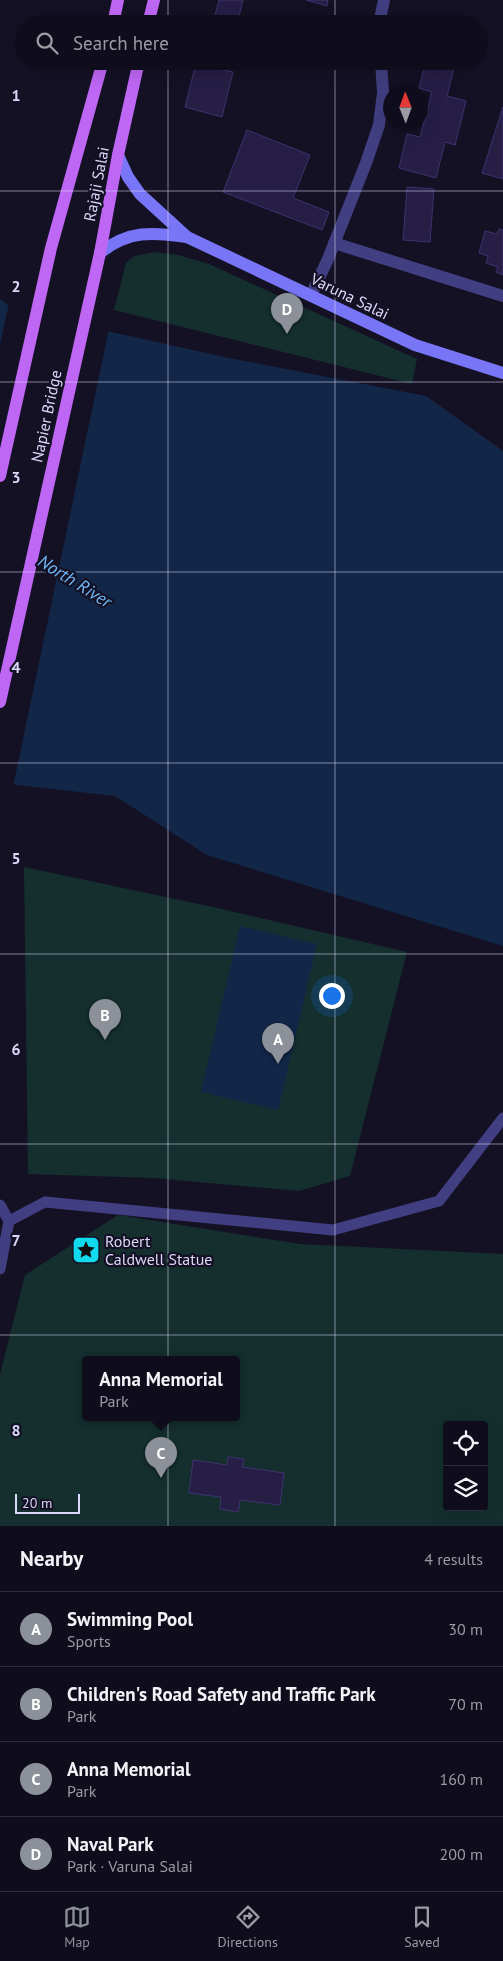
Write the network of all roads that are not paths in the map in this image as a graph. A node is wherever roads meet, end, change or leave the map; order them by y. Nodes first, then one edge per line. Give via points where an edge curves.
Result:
1 (118, 0) edge
2 (154, 0) edge
3 (384, 0) edge
4 (115, 15) edge
5 (150, 15) edge
6 (381, 15) edge
7 (100, 70) edge
8 (137, 70) edge
9 (381, 70) edge
10 (118, 155) junction
11 (187, 237) junction
12 (334, 243) junction
13 (100, 253) junction
14 (311, 295) junction
15 (503, 296) edge
16 (39, 302) joint
17 (86, 312) joint
18 (503, 373) edge
19 (0, 476) edge
20 (0, 702) edge
21 (503, 1118) edge
22 (0, 1205) edge
23 (9, 1221) junction
24 (0, 1269) edge

1 - 4 main road
2 - 5 main road
3 - 6 street
7 - 16 main road, Rajaji Salai
8 - 10 main road, Rajaji Salai
9 - 12 street via 383,93 379,125
10 - 11 street, Varuna Salai via 140,194
10 - 13 main road, Rajaji Salai
11 - 13 street, Varuna Salai via 137,234 120,239
11 - 14 street, Varuna Salai
12 - 14 street
12 - 15 street
13 - 17 main road, Rajaji Salai
14 - 18 street, Varuna Salai via 415,345
16 - 19 main road, Napier Bridge
17 - 20 main road, Napier Bridge
21 - 23 lane via 439,1201 333,1230 45,1202
22 - 23 lane
23 - 24 lane

